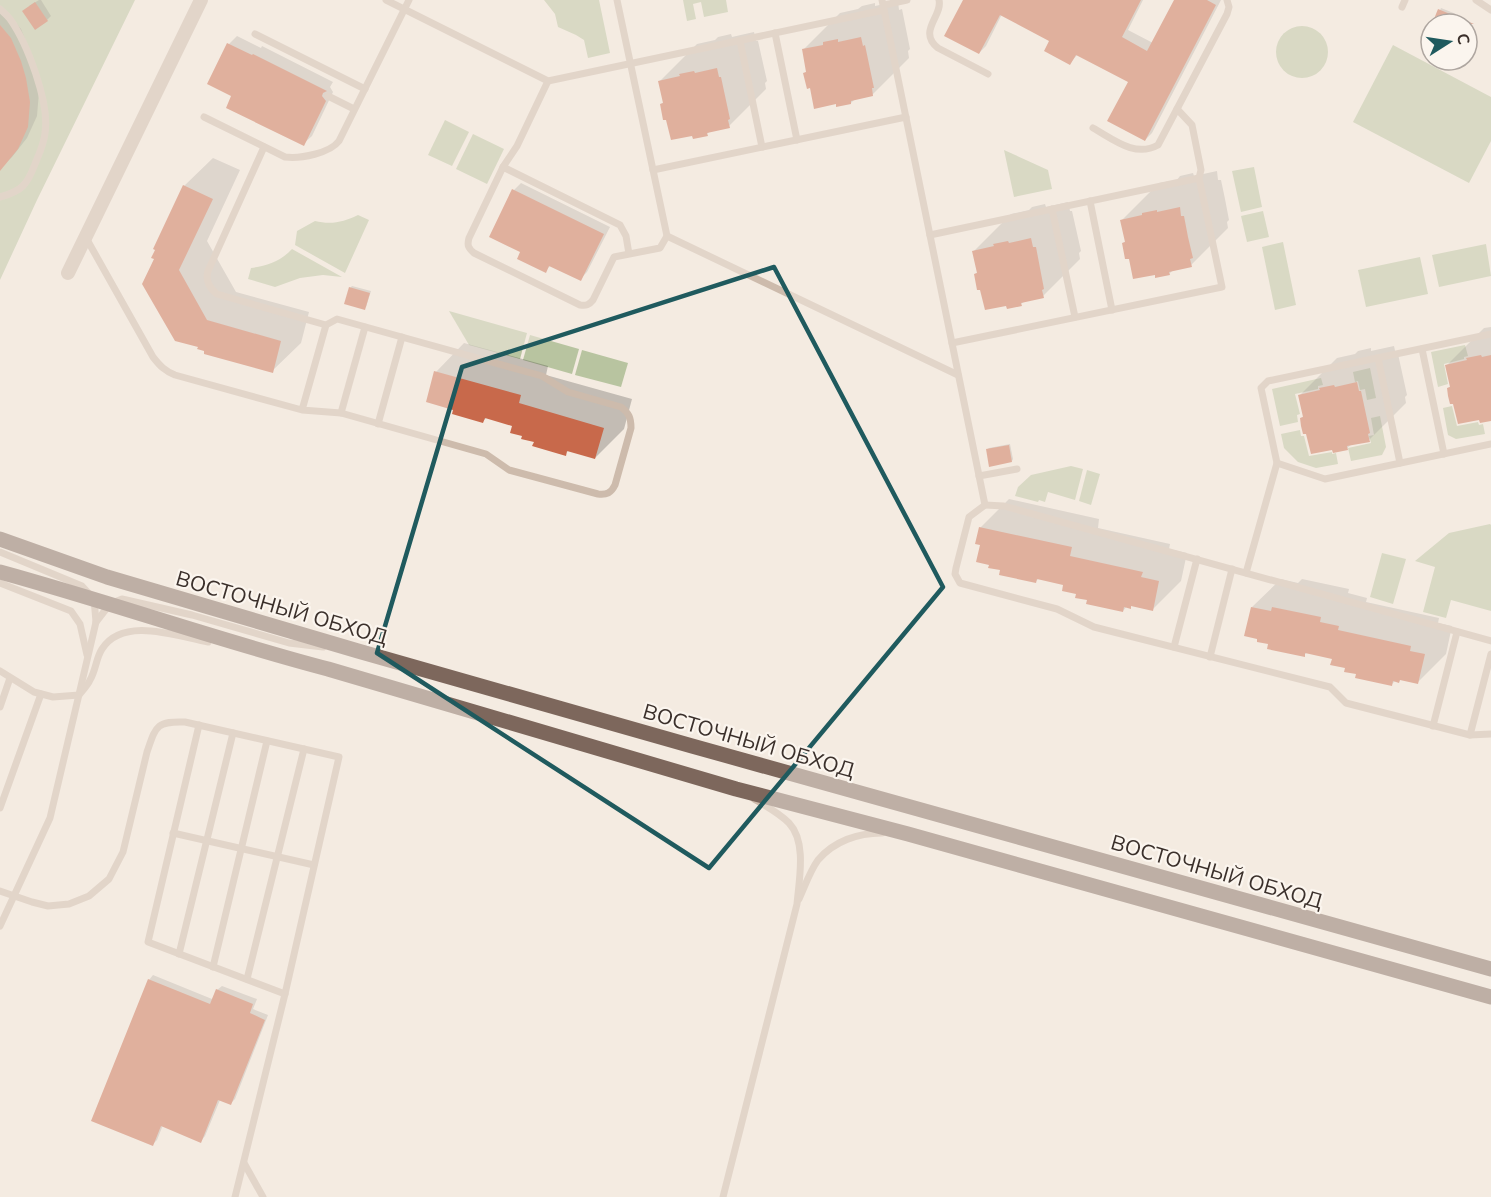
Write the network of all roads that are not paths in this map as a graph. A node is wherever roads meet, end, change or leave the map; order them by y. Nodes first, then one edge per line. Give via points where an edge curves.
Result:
1 (201, 0) edge
2 (386, 0) edge
3 (409, 0) edge
4 (617, 0) edge
5 (907, 0) edge
6 (939, 0) edge
7 (1227, 0) edge
8 (1476, 0) edge
9 (883, 5) edge
10 (0, 9) edge
11 (404, 9) junction
12 (1491, 10) edge
13 (775, 33) junction
14 (255, 34) dead end
15 (740, 41) junction
16 (630, 63) junction
17 (988, 74) dead end
18 (548, 81) junction
19 (365, 89) junction
20 (328, 96) dead end
21 (1178, 109) junction
22 (354, 110) junction
23 (204, 117) dead end
24 (906, 117) junction
25 (1093, 128) dead end
26 (797, 140) junction
27 (264, 147) junction
28 (762, 147) junction
29 (503, 167) junction
30 (653, 170) junction
31 (1199, 178) junction
32 (0, 197) edge
33 (1090, 201) junction
34 (1052, 209) junction
35 (930, 235) junction
36 (85, 236) junction
37 (667, 236) junction
38 (629, 254) junction
39 (68, 273) dead end
40 (1112, 310) junction
41 (1075, 317) junction
42 (326, 325) junction
43 (365, 327) junction
44 (1491, 334) edge
45 (402, 337) junction
46 (952, 343) junction
47 (1422, 349) junction
48 (1378, 358) junction
49 (958, 375) junction
50 (302, 410) junction
51 (341, 413) junction
52 (378, 424) junction
53 (1491, 444) edge
54 (1444, 454) junction
55 (1277, 463) junction
56 (1400, 463) junction
57 (1017, 469) dead end
58 (979, 476) junction
59 (985, 504) junction
60 (0, 539) edge
61 (0, 552) edge
62 (1197, 559) junction
63 (1232, 569) junction
64 (0, 572) edge
65 (1246, 573) junction
66 (0, 583) edge
67 (94, 599) junction
68 (110, 604) junction
69 (96, 622) junction
70 (1457, 632) junction
71 (1491, 641) edge
72 (1174, 648) junction
73 (260, 651) junction
74 (358, 651) junction
75 (1491, 654) edge
76 (1210, 657) junction
77 (88, 658) junction
78 (0, 671) edge
79 (10, 678) junction
80 (41, 694) junction
81 (79, 695) junction
82 (0, 707) edge
83 (199, 726) junction
84 (1433, 726) junction
85 (233, 733) junction
86 (1491, 734) edge
87 (1470, 735) junction
88 (267, 741) junction
89 (304, 749) junction
90 (736, 789) junction
91 (0, 808) edge
92 (173, 833) junction
93 (908, 834) junction
94 (207, 841) junction
95 (241, 849) junction
96 (277, 856) junction
97 (314, 865) junction
98 (0, 891) edge
99 (15, 896) junction
100 (797, 904) junction
101 (0, 926) edge
102 (179, 954) junction
103 (213, 967) junction
104 (1491, 969) edge
105 (247, 979) junction
106 (285, 994) junction
107 (1491, 997) edge
108 (244, 1163) junction
109 (235, 1197) edge
110 (263, 1197) edge
111 (723, 1197) edge

1 - 36 street
2 - 11 lane
3 - 11 lane
4 - 16 lane
5 - 9 lane
6 - 17 lane via 930,30 933,43
7 - 21 lane via 1227,14
8 - 12 lane
9 - 13 lane
9 - 24 lane
10 - 32 lane via 24,43 34,70 46,131 30,176 14,193
11 - 18 lane
11 - 19 lane
13 - 15 lane
13 - 26 lane
14 - 19 lane
15 - 16 lane
15 - 28 lane
16 - 18 lane
16 - 30 lane
18 - 29 lane
19 - 22 lane
20 - 22 lane
21 - 25 lane via 1161,141 1151,148 1134,150
21 - 31 lane via 1192,125 1201,170
22 - 27 lane via 339,141 330,150 285,158
23 - 27 lane
24 - 26 lane
24 - 35 lane
26 - 28 lane
27 - 42 lane via 207,279 217,294
28 - 30 lane
29 - 38 lane via 620,225
29 - 38 lane via 468,238 474,253 580,305 593,300 614,257
30 - 37 lane
31 - 33 lane
31 - 40 lane via 1222,287
33 - 34 lane
33 - 40 lane
34 - 35 lane
34 - 41 lane
35 - 46 lane
36 - 39 street
36 - 50 lane via 153,357 166,371
37 - 38 lane via 660,248
37 - 49 lane
40 - 41 lane
41 - 46 lane
42 - 43 lane via 337,319
42 - 50 lane
43 - 45 lane
43 - 51 lane
44 - 47 lane
45 - 52 lane
45 - 52 lane via 542,376 568,392 621,407 631,419 625,451 612,492 605,495 509,470 486,454
46 - 49 lane
47 - 48 lane
47 - 54 lane
48 - 55 lane via 1268,381 1262,388
48 - 56 lane
49 - 58 lane
50 - 51 lane
51 - 52 lane
53 - 54 lane
54 - 56 lane
55 - 56 lane via 1325,479
55 - 65 lane
57 - 58 lane
58 - 59 lane
59 - 62 lane
59 - 72 lane via 969,517 956,568 960,583 1057,609 1094,627
60 - 74 main road, ВОСТОЧНЫЙ ОБХОД via 107,578
61 - 67 lane via 82,586
62 - 63 lane
62 - 72 lane
63 - 65 lane
63 - 76 lane
64 - 67 main road
65 - 70 lane
66 - 77 lane via 71,611 80,624
67 - 68 main road
67 - 69 lane
68 - 69 lane
68 - 73 main road
68 - 74 lane via 122,599 134,601 289,644
69 - 77 lane
70 - 71 lane
70 - 84 lane
72 - 76 lane
73 - 81 lane via 154,631 125,631 108,640 91,680
73 - 90 main road
74 - 104 main road, ВОСТОЧНЫЙ ОБХОД
75 - 87 lane
76 - 84 lane via 1330,687 1346,703
77 - 81 lane
78 - 79 lane
79 - 80 lane
79 - 82 lane
80 - 81 lane
80 - 91 lane
81 - 99 lane via 50,818
83 - 85 lane
83 - 92 lane
83 - 99 lane via 170,722 158,726 147,752 123,852 109,879 89,896 69,904 48,906
84 - 87 lane
85 - 88 lane
85 - 94 lane
86 - 87 lane
88 - 89 lane
88 - 95 lane
89 - 96 lane
89 - 97 lane via 339,757
90 - 93 main road
90 - 100 lane via 790,824 802,861
92 - 94 lane
92 - 102 lane via 147,942
93 - 100 lane via 874,833 850,837 833,846 817,861
93 - 107 main road
94 - 95 lane
94 - 102 lane
95 - 96 lane
95 - 103 lane
96 - 97 lane
96 - 105 lane
97 - 106 lane
98 - 99 lane
99 - 101 lane
100 - 111 lane
102 - 103 lane
103 - 105 lane
105 - 106 lane
106 - 108 lane
108 - 109 lane
108 - 110 lane

